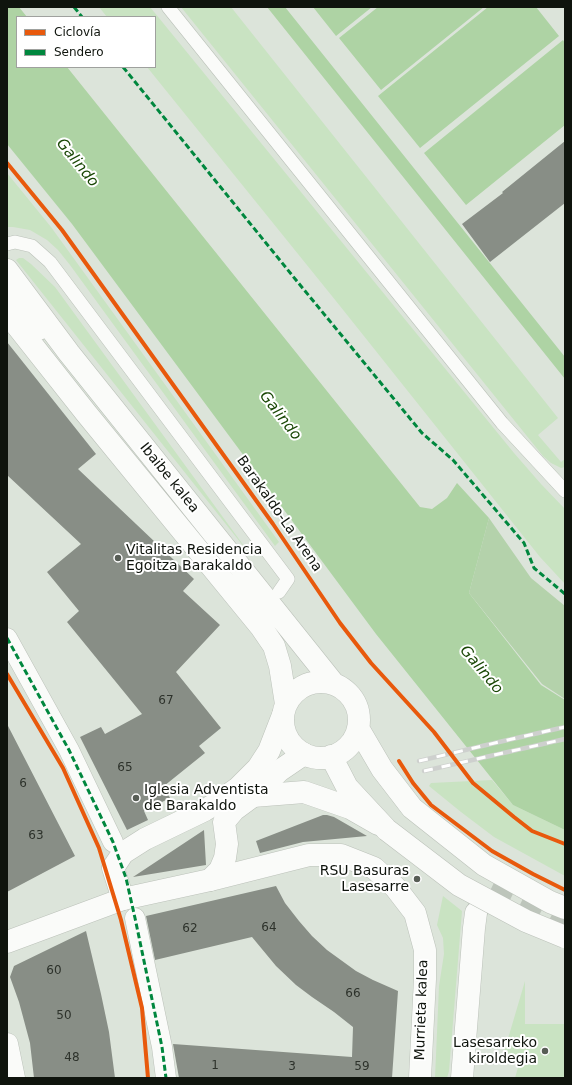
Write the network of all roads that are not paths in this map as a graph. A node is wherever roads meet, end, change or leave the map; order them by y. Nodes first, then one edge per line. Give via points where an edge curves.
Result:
1 (168, 7) edge
2 (7, 244) edge
3 (7, 270) edge
4 (7, 289) edge
5 (7, 313) edge
6 (70, 353) junction
7 (565, 491) edge
8 (279, 592) dead end
9 (7, 638) edge
10 (334, 684) junction
11 (284, 710) junction
12 (358, 728) junction
13 (304, 754) junction
14 (332, 756) junction
15 (253, 796) junction
16 (387, 830) junction
17 (113, 842) dead end
18 (227, 844) junction
19 (276, 864) junction
20 (210, 880) junction
21 (123, 899) junction
22 (565, 908) edge
23 (476, 913) tunnel mouth
24 (135, 918) dead end
25 (565, 938) edge
26 (7, 942) edge
27 (7, 1044) edge
28 (14, 1078) edge
29 (166, 1078) edge
30 (420, 1078) edge
31 (462, 1078) edge

1 - 7 lane via 502,423
2 - 8 lane via 14,242 32,246 50,262 288,579
3 - 6 main road, Ibaibe kalea
4 - 6 main road via 46,339
5 - 11 main road, Ibaibe kalea via 261,627 274,646 280,666
6 - 10 main road, Ibaibe kalea
9 - 17 street via 69,750
10 - 11 main road via 312,682 302,686 293,694
10 - 12 main road via 351,696 359,717
11 - 13 main road via 283,727 287,738
11 - 21 main road via 269,751 258,768 238,788 212,806 145,839 123,853 113,868
12 - 14 main road via 349,745
12 - 22 main road via 382,769 412,808 484,865
13 - 14 main road
13 - 15 main road via 279,771
14 - 16 main road via 347,787
15 - 16 main road via 304,792 350,808
15 - 18 main road via 234,810 224,822
16 - 25 main road, bridge via 459,885 526,921
18 - 19 main road via 241,860
18 - 20 main road via 220,870
19 - 20 main road, Murrieta kalea
19 - 30 main road, Murrieta kalea via 309,854 341,855 374,868 395,887 415,913 425,950
20 - 21 main road, Murrieta kalea
21 - 26 main road, Murrieta kalea
23 - 31 main road
24 - 29 street
27 - 28 main road

